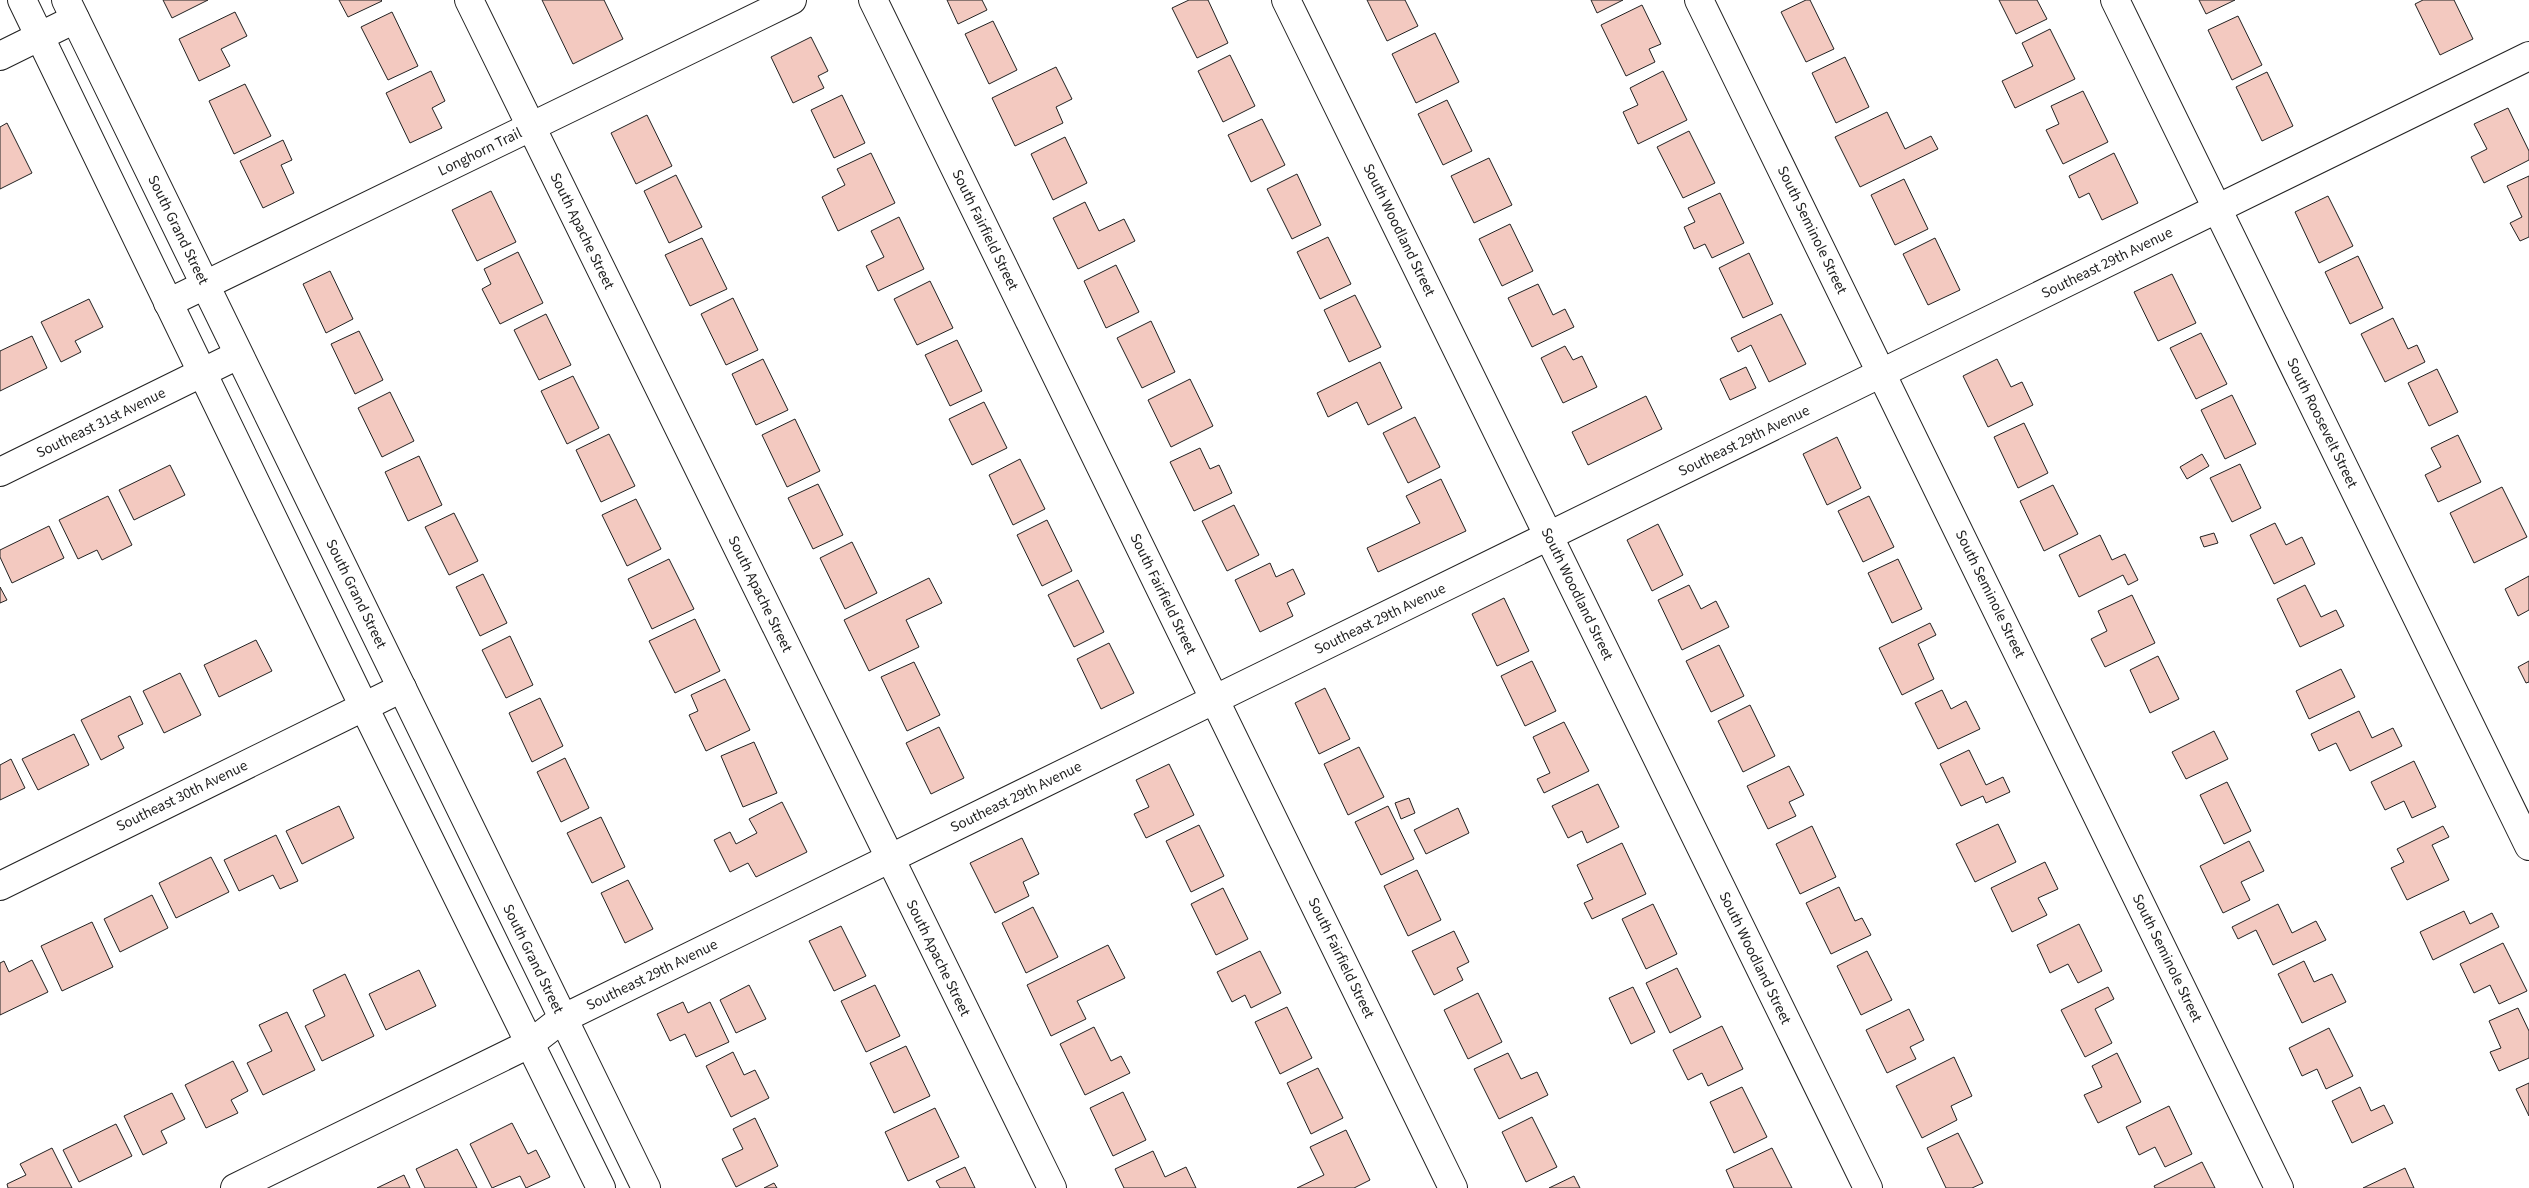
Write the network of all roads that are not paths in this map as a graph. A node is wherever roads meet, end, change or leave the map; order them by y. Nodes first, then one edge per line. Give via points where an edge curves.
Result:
1 (22, 0) edge
2 (469, 0) edge
3 (792, 0) edge
4 (873, 0) edge
5 (1286, 0) edge
6 (1699, 0) edge
7 (2115, 0) edge
8 (71, 9) edge
9 (40, 36) junction
10 (0, 56) edge
11 (2529, 56) edge
12 (531, 127) junction
13 (2217, 209) junction
14 (204, 286) junction
15 (168, 304) junction
16 (238, 355) junction
17 (202, 373) junction
18 (1882, 373) junction
19 (0, 472) edge
20 (1549, 536) junction
21 (402, 688) junction
22 (1214, 700) junction
23 (364, 707) junction
24 (2529, 846) edge
25 (889, 859) junction
26 (0, 886) edge
27 (562, 1019) junction
28 (531, 1043) junction
29 (235, 1188) edge
30 (601, 1188) edge
31 (646, 1188) edge
32 (1052, 1188) edge
33 (1453, 1188) edge
34 (1868, 1188) edge
35 (2279, 1188) edge

1 - 9 street
2 - 12 street, South Apache Street
3 - 12 street, Longhorn Trail
4 - 22 street, South Fairfield Street
5 - 20 street, South Woodland Street
6 - 18 street, South Seminole Street
7 - 13 street, South Roosevelt Street
8 - 9 street
8 - 14 street, South Grand Street
9 - 10 street
9 - 15 street
11 - 13 street, Southeast 29th Avenue
12 - 14 street, Longhorn Trail
12 - 25 street, South Apache Street
13 - 18 street, Southeast 29th Avenue
13 - 24 street, South Roosevelt Street
14 - 15 street, Longhorn Trail
14 - 16 street, South Grand Street
15 - 17 street
16 - 17 street, Southeast 31st Avenue
16 - 21 street, South Grand Street
17 - 19 street, Southeast 31st Avenue
17 - 23 street
18 - 20 street, Southeast 29th Avenue
18 - 35 street, South Seminole Street
20 - 22 street, Southeast 29th Avenue
20 - 34 street, South Woodland Street
21 - 23 street, Southeast 30th Avenue
21 - 27 street, South Grand Street
22 - 25 street, Southeast 29th Avenue
22 - 33 street, South Fairfield Street
23 - 26 street, Southeast 30th Avenue
23 - 28 street
25 - 27 street, Southeast 29th Avenue
25 - 32 street, South Apache Street
27 - 28 street, Southeast 29th Avenue
27 - 31 street, South Grand Street
28 - 29 street, Southeast 29th Avenue
28 - 30 street

